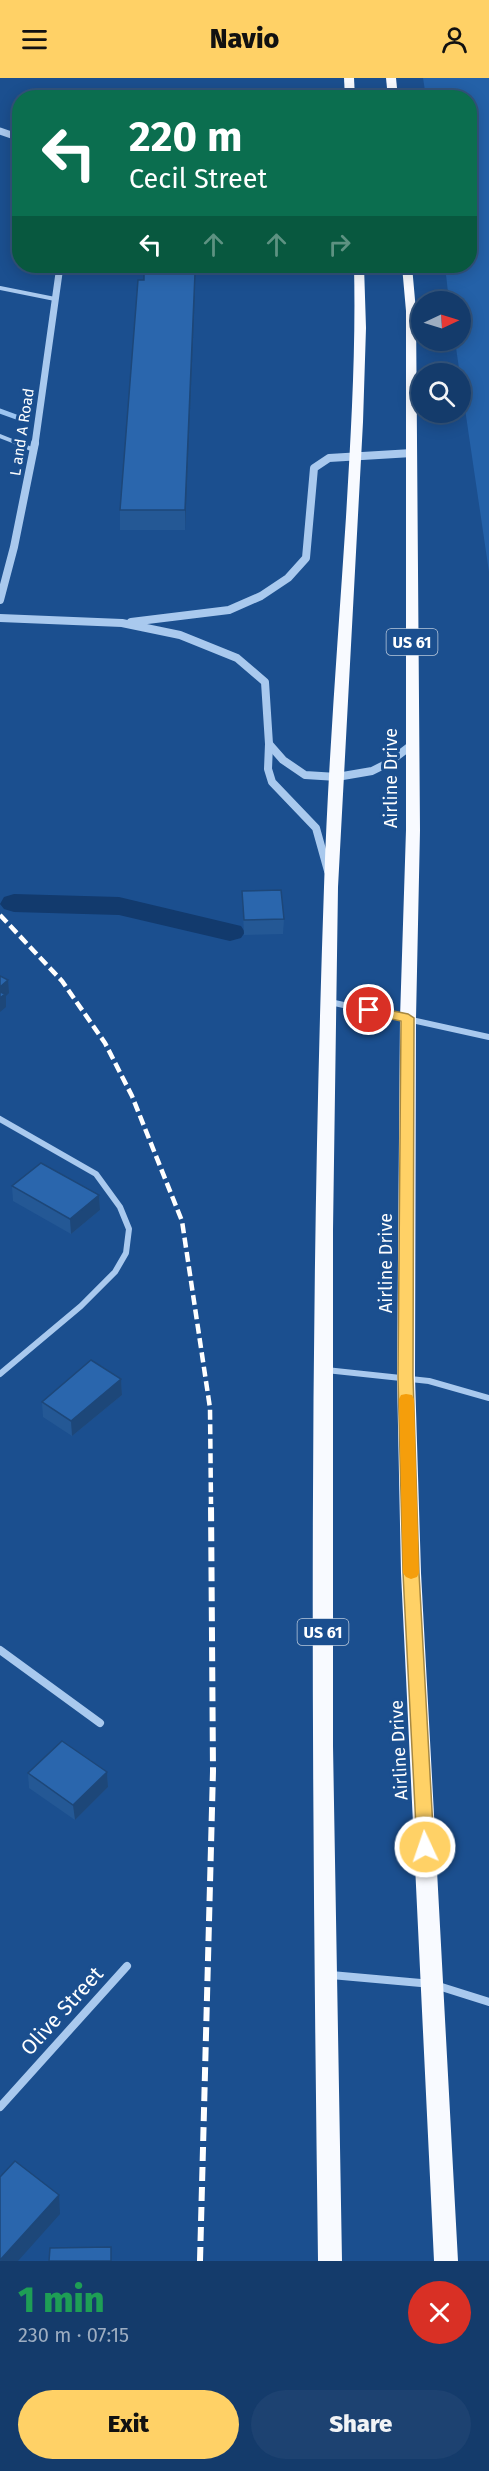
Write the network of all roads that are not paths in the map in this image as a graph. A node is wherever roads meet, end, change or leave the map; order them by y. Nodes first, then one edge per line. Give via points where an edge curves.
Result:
1 (59, 273) edge
2 (359, 273) edge
3 (408, 273) edge
4 (0, 288) edge
5 (55, 299) junction
6 (0, 436) edge
7 (34, 450) junction
8 (412, 453) junction
9 (356, 455) junction
10 (0, 600) edge
11 (0, 618) edge
12 (122, 623) junction
13 (269, 744) junction
14 (413, 744) junction
15 (337, 777) junction
16 (332, 883) junction
17 (329, 1002) junction
18 (408, 1018) junction
19 (489, 1037) edge
20 (0, 1119) edge
21 (322, 1370) junction
22 (0, 1374) edge
23 (406, 1377) junction
24 (489, 1398) edge
25 (0, 1650) edge
26 (100, 1723) dead end
27 (127, 1966) dead end
28 (324, 1975) junction
29 (432, 1984) junction
30 (489, 2002) edge
31 (0, 2107) edge
32 (330, 2261) edge
33 (446, 2261) edge

1 - 5 street, L and A Road
2 - 9 highway, US 61
3 - 8 highway, Airline Drive / US 61
4 - 5 street
5 - 7 street, L and A Road
6 - 7 street
7 - 10 street, L and A Road
8 - 9 street
8 - 14 highway, Airline Drive / US 61
9 - 12 street via 329,458 314,468 306,558 288,578 229,610
9 - 15 highway, US 61
11 - 12 street
12 - 13 street via 180,635 237,658 265,682
13 - 15 street via 305,775
13 - 16 street via 272,782 316,828
14 - 15 street via 372,771
14 - 18 highway, Airline Drive / US 61
15 - 16 highway, US 61
16 - 17 highway, US 61
17 - 18 street
17 - 21 highway, US 61
18 - 19 street
18 - 23 highway, Airline Drive / US 61
20 - 22 street via 96,1174 120,1207 129,1229 126,1253 115,1272
21 - 23 street
21 - 28 highway, US 61
23 - 24 street
23 - 29 highway, Airline Drive / US 61 via 411,1573
25 - 26 street
27 - 31 street, Olive Street
28 - 29 street
28 - 32 highway, US 61
29 - 30 street
29 - 33 highway, Airline Drive / US 61

